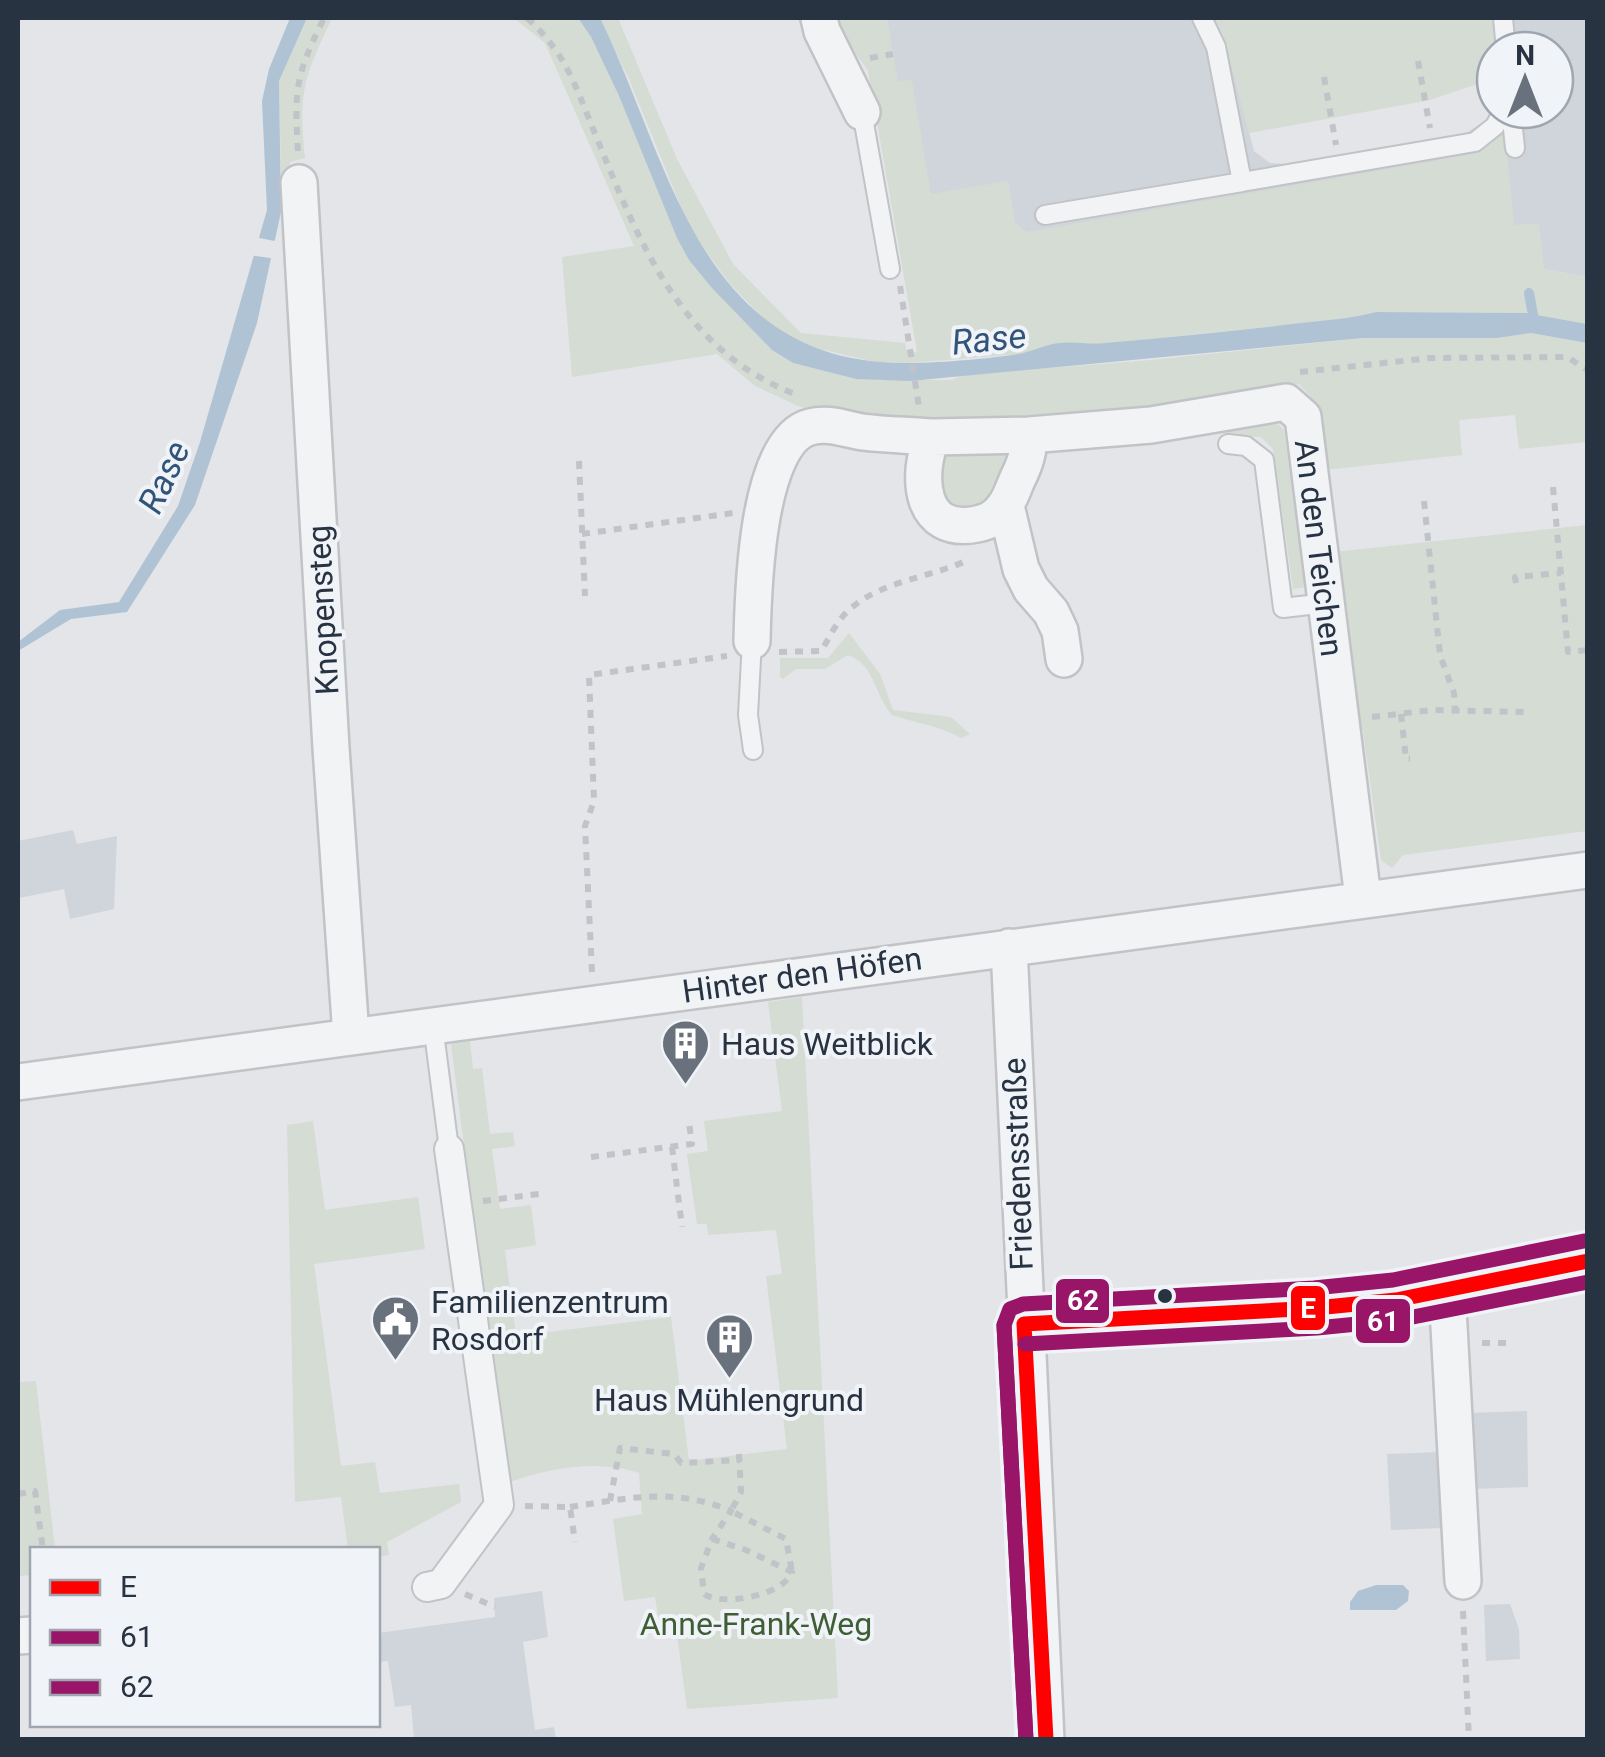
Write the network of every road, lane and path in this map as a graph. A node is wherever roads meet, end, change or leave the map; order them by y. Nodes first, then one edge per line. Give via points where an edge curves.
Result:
1 (324, 18) edge
2 (527, 18) edge
3 (819, 18) edge
4 (1202, 18) edge
5 (1418, 62) dead end
6 (1324, 77) dead end
7 (862, 112) joint
8 (1490, 130) edge
9 (1512, 130) edge
10 (1515, 148) dead end
11 (1434, 149) junction
12 (1340, 166) junction
13 (300, 182) joint
14 (1242, 182) junction
15 (1045, 216) dead end
16 (890, 269) joint
17 (1588, 370) edge
18 (1286, 373) dead end
19 (812, 400) dead end
20 (918, 404) dead end
21 (906, 409) dead end
22 (935, 422) junction
23 (1029, 434) junction
24 (1228, 444) dead end
25 (579, 461) dead end
26 (1553, 487) dead end
27 (1424, 501) dead end
28 (764, 508) junction
29 (1009, 522) junction
30 (582, 534) junction
31 (1561, 573) junction
32 (1516, 583) dead end
33 (585, 596) dead end
34 (1326, 603) junction
35 (752, 647) junction
36 (1588, 650) edge
37 (1064, 659) dead end
38 (1455, 710) junction
39 (1525, 712) dead end
40 (1401, 714) junction
41 (1341, 721) junction
42 (753, 750) dead end
43 (1410, 758) dead end
44 (1588, 870) edge
45 (1364, 898) junction
46 (1009, 947) junction
47 (594, 1004) junction
48 (433, 1026) junction
49 (351, 1036) junction
50 (18, 1082) edge
51 (689, 1123) dead end
52 (672, 1147) junction
53 (449, 1149) joint
54 (591, 1157) dead end
55 (539, 1194) dead end
56 (458, 1204) junction
57 (682, 1226) dead end
58 (1588, 1261) edge
59 (1447, 1290) junction
60 (1024, 1324) junction
61 (18, 1494) edge
62 (610, 1500) junction
63 (499, 1505) junction
64 (570, 1506) junction
65 (731, 1511) junction
66 (712, 1539) junction
67 (575, 1542) dead end
68 (43, 1547) edge
69 (792, 1572) junction
70 (1463, 1581) joint
71 (427, 1586) dead end
72 (1046, 1740) edge
73 (1470, 1740) edge

1 - 13 path via 296,83
2 - 19 path via 553,42 637,234 681,308 758,378
3 - 7 street
4 - 14 lane via 1216,47
5 - 11 path
6 - 12 path
7 - 16 lane
8 - 11 lane via 1475,142
9 - 10 lane
11 - 12 lane
12 - 14 lane
13 - 49 street, Knopensteg
14 - 15 lane
16 - 20 path via 911,342
17 - 18 path via 1566,357 1450,358
21 - 22 path
22 - 23 street, An den Teichen
22 - 28 street, An den Teichen via 864,432 827,424 799,431 782,455
22 - 29 street via 922,481 936,515 971,525 997,515
23 - 29 street
23 - 34 street, An den Teichen via 1151,425 1286,402 1302,416
24 - 34 lane via 1246,446 1264,460 1283,608
25 - 30 path
26 - 31 path
27 - 38 path via 1440,655
28 - 30 path
28 - 35 street, An den Teichen
29 - 35 path via 943,572 880,590 846,612 821,651
29 - 37 street via 1021,570 1052,612
30 - 33 path
31 - 32 path via 1515,577
31 - 36 path via 1568,652
34 - 41 street, An den Teichen
35 - 42 lane, An den Teichen
35 - 47 path via 590,675 594,801 585,826
38 - 39 path
38 - 40 path
40 - 41 path
40 - 43 path
41 - 45 street, An den Teichen
44 - 45 street, Hinter den Höfen
45 - 46 street, Hinter den Höfen
46 - 47 street, Hinter den Höfen
46 - 60 street, Friedensstraße
47 - 48 street, Hinter den Höfen
48 - 49 street, Hinter den Höfen
48 - 53 lane
49 - 50 street, Hinter den Höfen
51 - 52 path via 692,1144
52 - 54 path
52 - 57 path
53 - 56 street
55 - 56 path
56 - 63 street
58 - 59 street
59 - 60 street via 1316,1308
59 - 70 street
60 - 72 street, Friedensstraße
61 - 68 path via 35,1491
62 - 64 path
62 - 65 path via 668,1494
62 - 65 path via 620,1448 674,1454 681,1463 740,1457 741,1492
63 - 64 path
63 - 71 street via 441,1584
64 - 67 path
65 - 66 path
65 - 69 path via 786,1540
66 - 69 path
66 - 69 path via 701,1568 710,1598 780,1589
70 - 73 path

